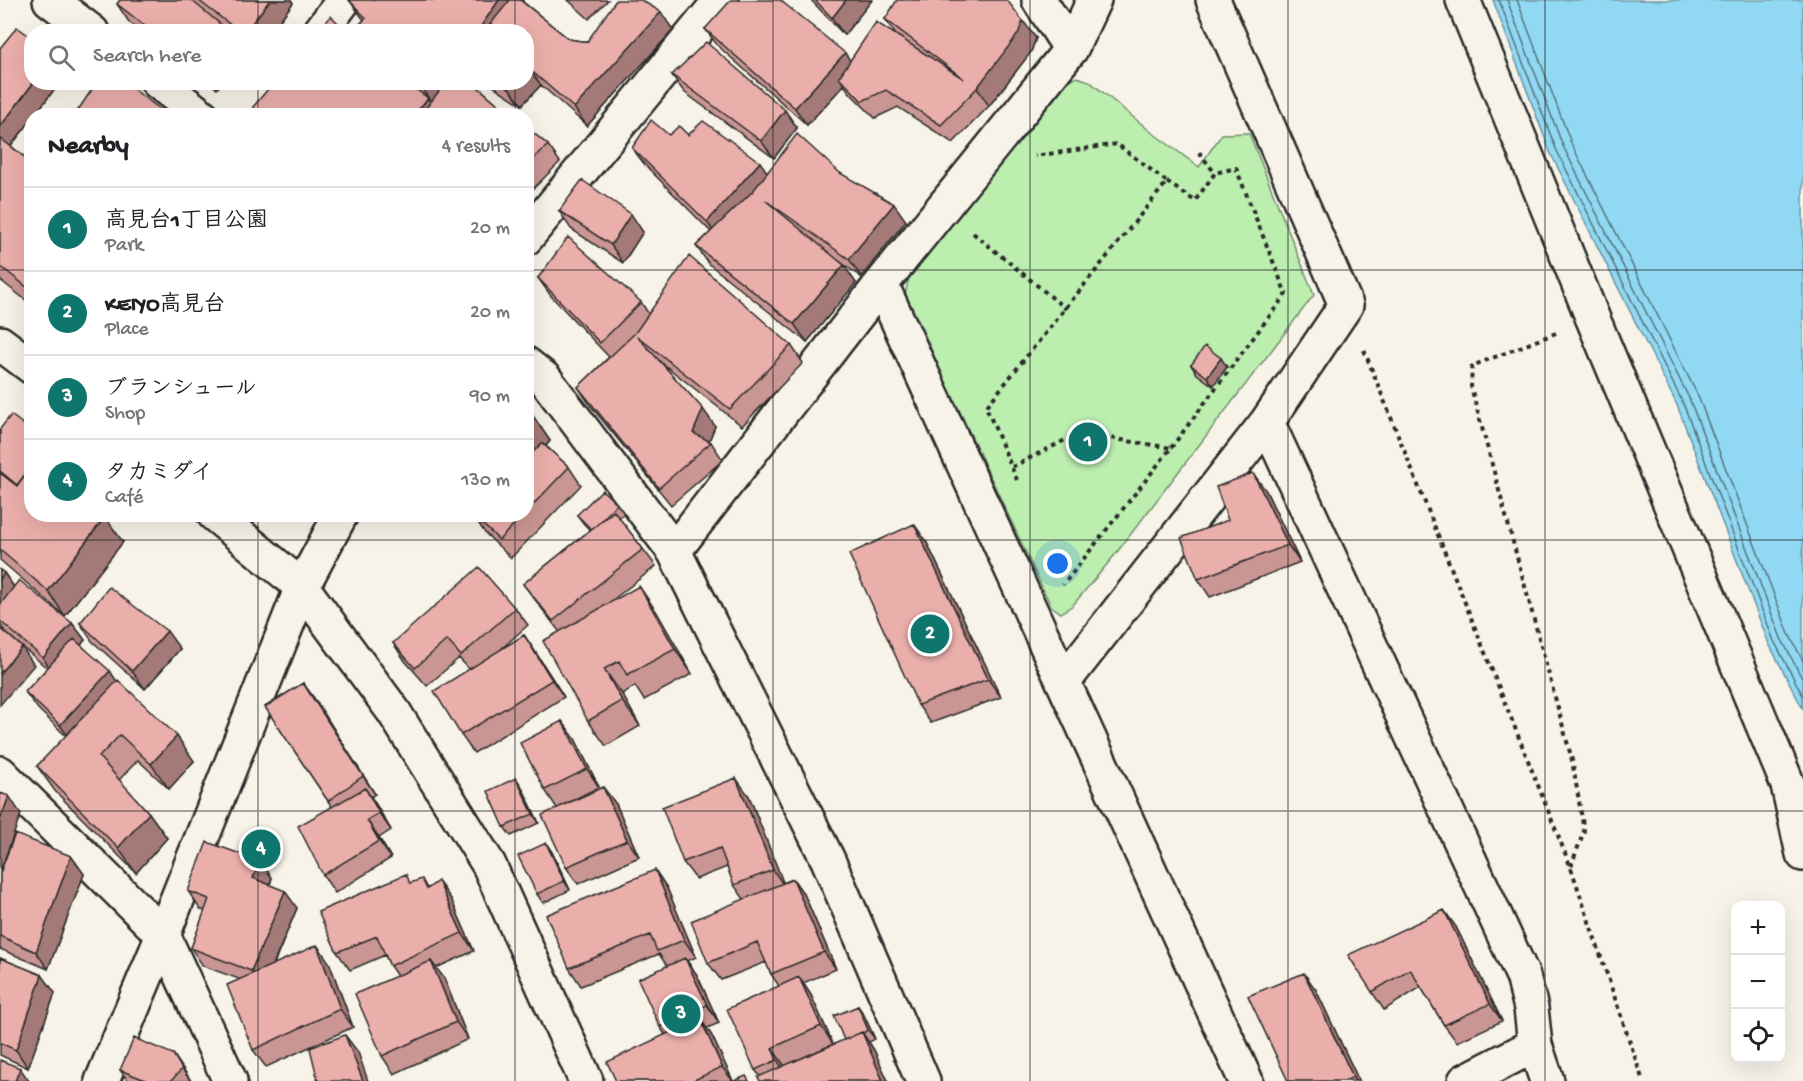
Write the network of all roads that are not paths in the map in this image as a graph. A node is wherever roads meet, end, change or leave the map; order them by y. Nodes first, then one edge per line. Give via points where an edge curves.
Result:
1 (50, 0) edge
2 (344, 0) edge
3 (1040, 0) edge
4 (1094, 0) edge
5 (1213, 0) edge
6 (1463, 0) edge
7 (709, 6) edge
8 (82, 24) edge
9 (326, 24) edge
10 (1071, 49) junction
11 (168, 90) edge
12 (192, 108) edge
13 (534, 228) edge
14 (881, 284) junction
15 (0, 343) edge
16 (24, 361) edge
17 (534, 370) edge
18 (1267, 422) junction
19 (224, 522) edge
20 (337, 522) edge
21 (674, 551) junction
22 (302, 586) junction
23 (1064, 681) junction
24 (0, 773) edge
25 (1803, 854) edge
26 (163, 935) junction
27 (1535, 1045) junction
28 (102, 1081) edge
29 (230, 1081) edge
30 (586, 1081) edge
31 (923, 1081) edge
32 (1246, 1081) edge
33 (1465, 1081) edge
34 (1547, 1081) edge

1 - 8 street
2 - 9 street
3 - 10 street
4 - 10 street
5 - 18 street via 1346,305
6 - 25 street via 1788,785
7 - 13 street
10 - 14 street
11 - 12 street
14 - 21 street
14 - 23 street
15 - 16 street
17 - 21 street via 545,379
18 - 23 street
18 - 27 street via 1523,975
19 - 22 street
20 - 22 street
21 - 31 street via 828,860
22 - 26 street
22 - 30 street via 394,712 489,865
23 - 32 street
24 - 26 street
26 - 28 street
26 - 29 street
27 - 33 street
27 - 34 street

